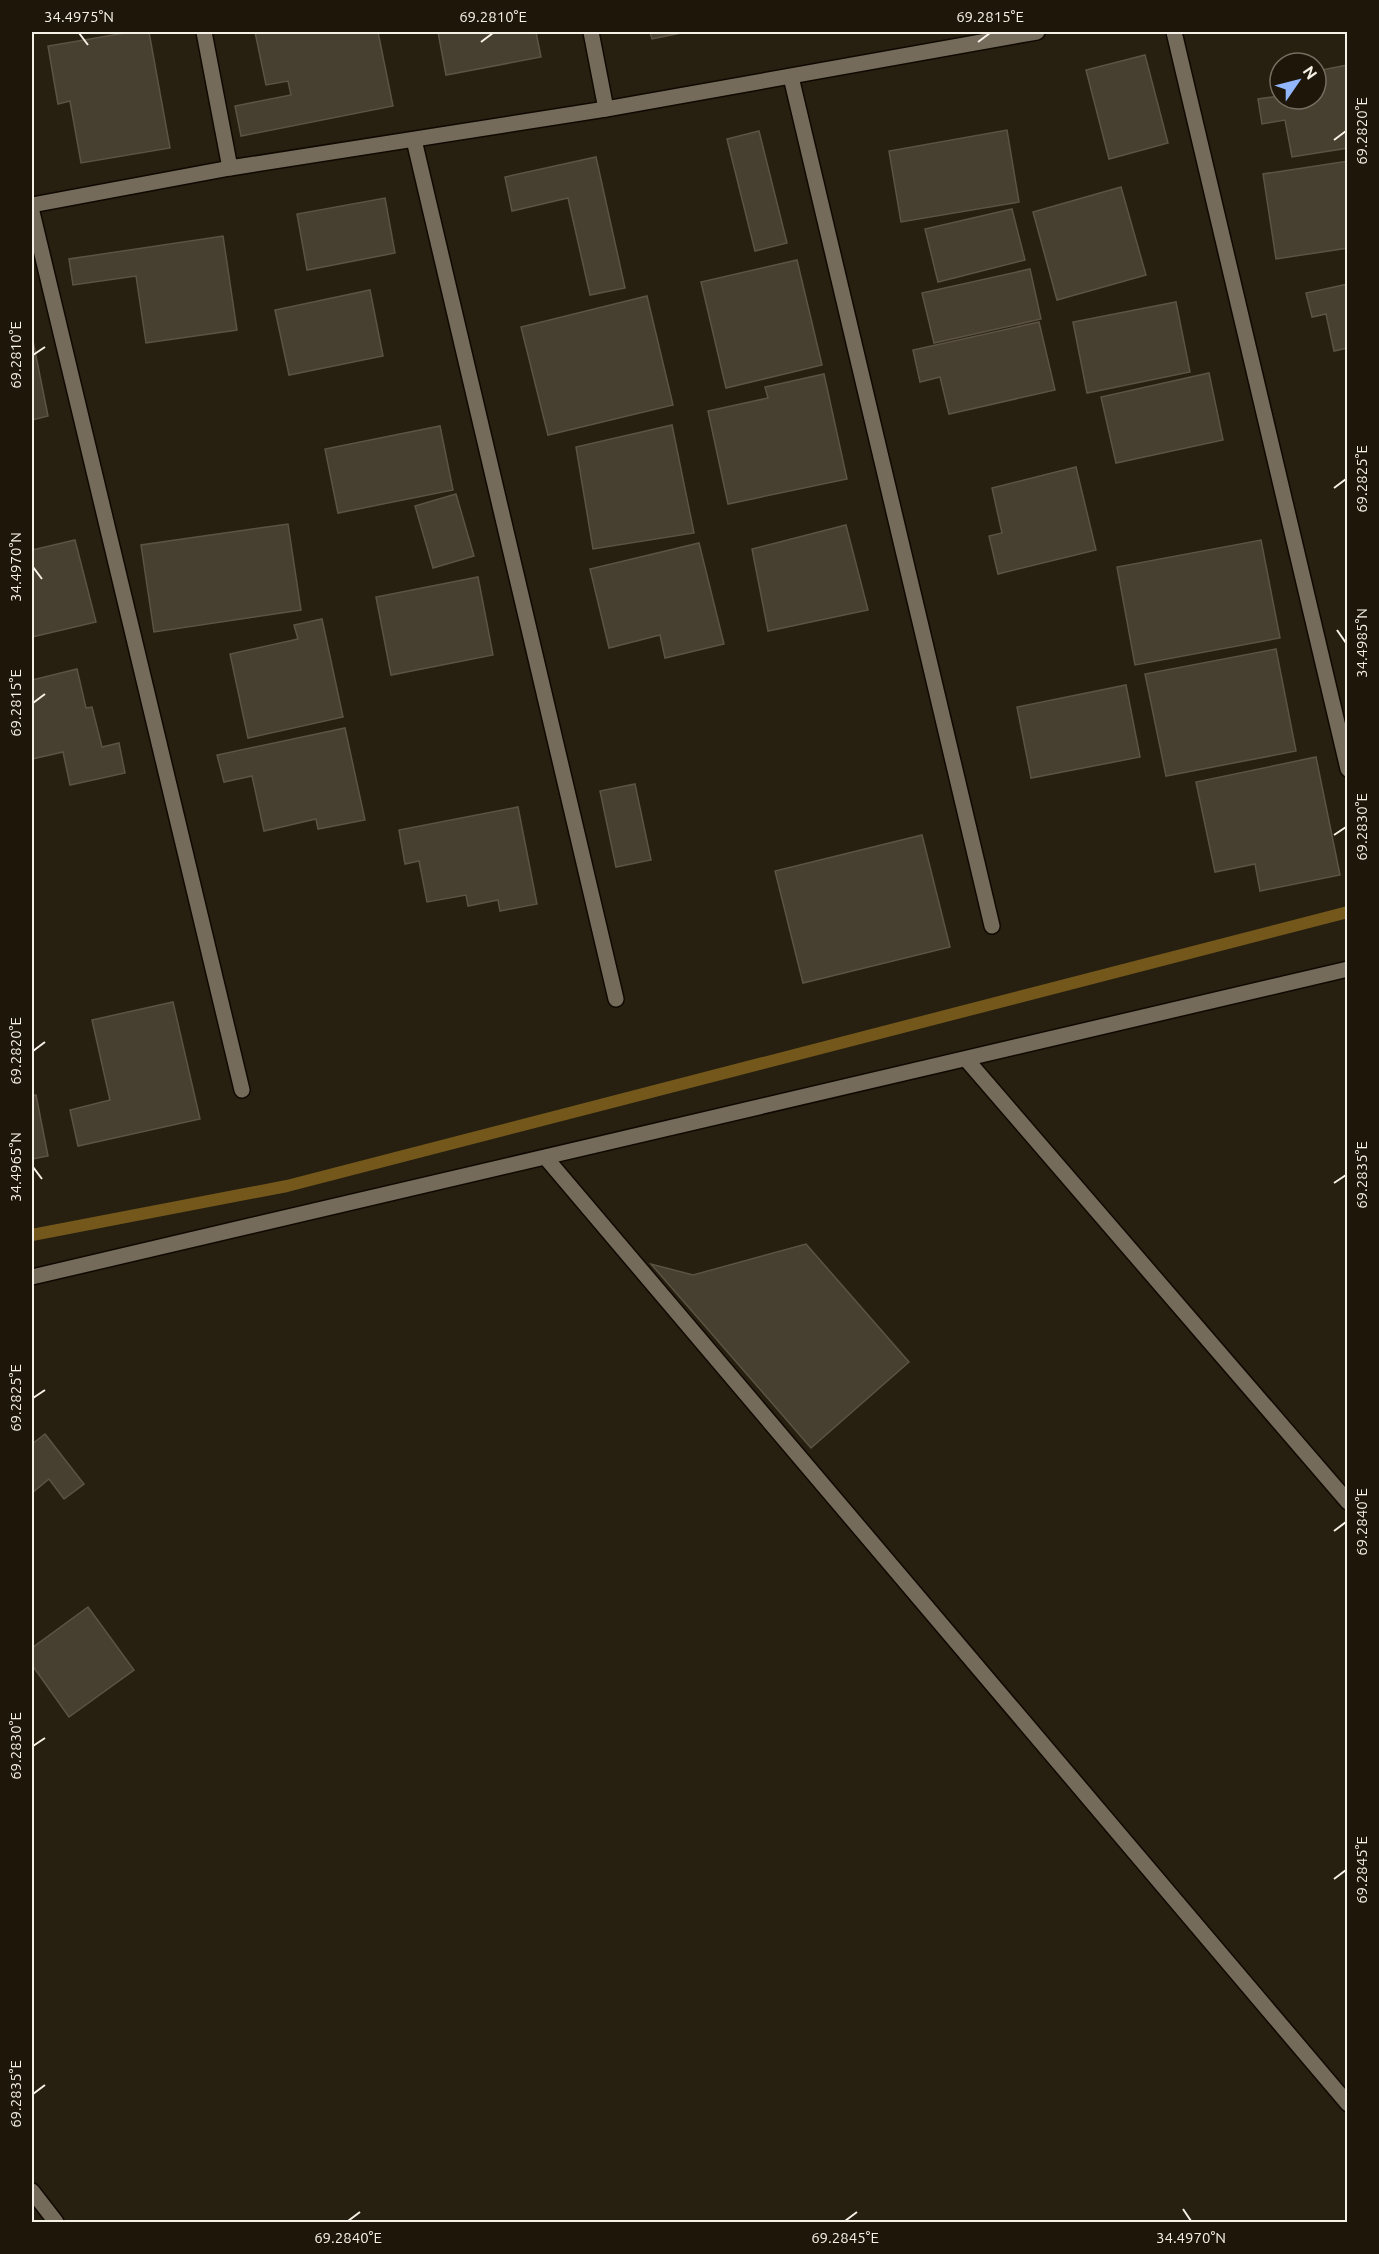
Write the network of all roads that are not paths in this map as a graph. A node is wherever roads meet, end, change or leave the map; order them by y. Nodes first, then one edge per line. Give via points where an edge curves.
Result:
1 (204, 32) edge
2 (591, 32) edge
3 (1037, 32) edge
4 (1174, 32) edge
5 (974, 37) edge
6 (791, 77) junction
7 (606, 110) junction
8 (414, 140) junction
9 (230, 168) junction
10 (32, 205) edge
11 (32, 212) edge
12 (1347, 769) edge
13 (992, 926) dead end
14 (1347, 969) edge
15 (616, 999) dead end
16 (966, 1059) junction
17 (242, 1089) dead end
18 (546, 1158) junction
19 (32, 1277) edge
20 (1347, 1502) edge
21 (1347, 2104) edge
22 (32, 2191) edge
23 (56, 2223) edge

1 - 9 street
2 - 7 street
3 - 5 street
4 - 12 street
5 - 6 street
6 - 7 street
6 - 13 street
7 - 8 street
8 - 9 street
8 - 15 street
9 - 10 street
11 - 17 street
14 - 16 street
16 - 18 street
16 - 20 street
18 - 19 street
18 - 21 street
22 - 23 street

